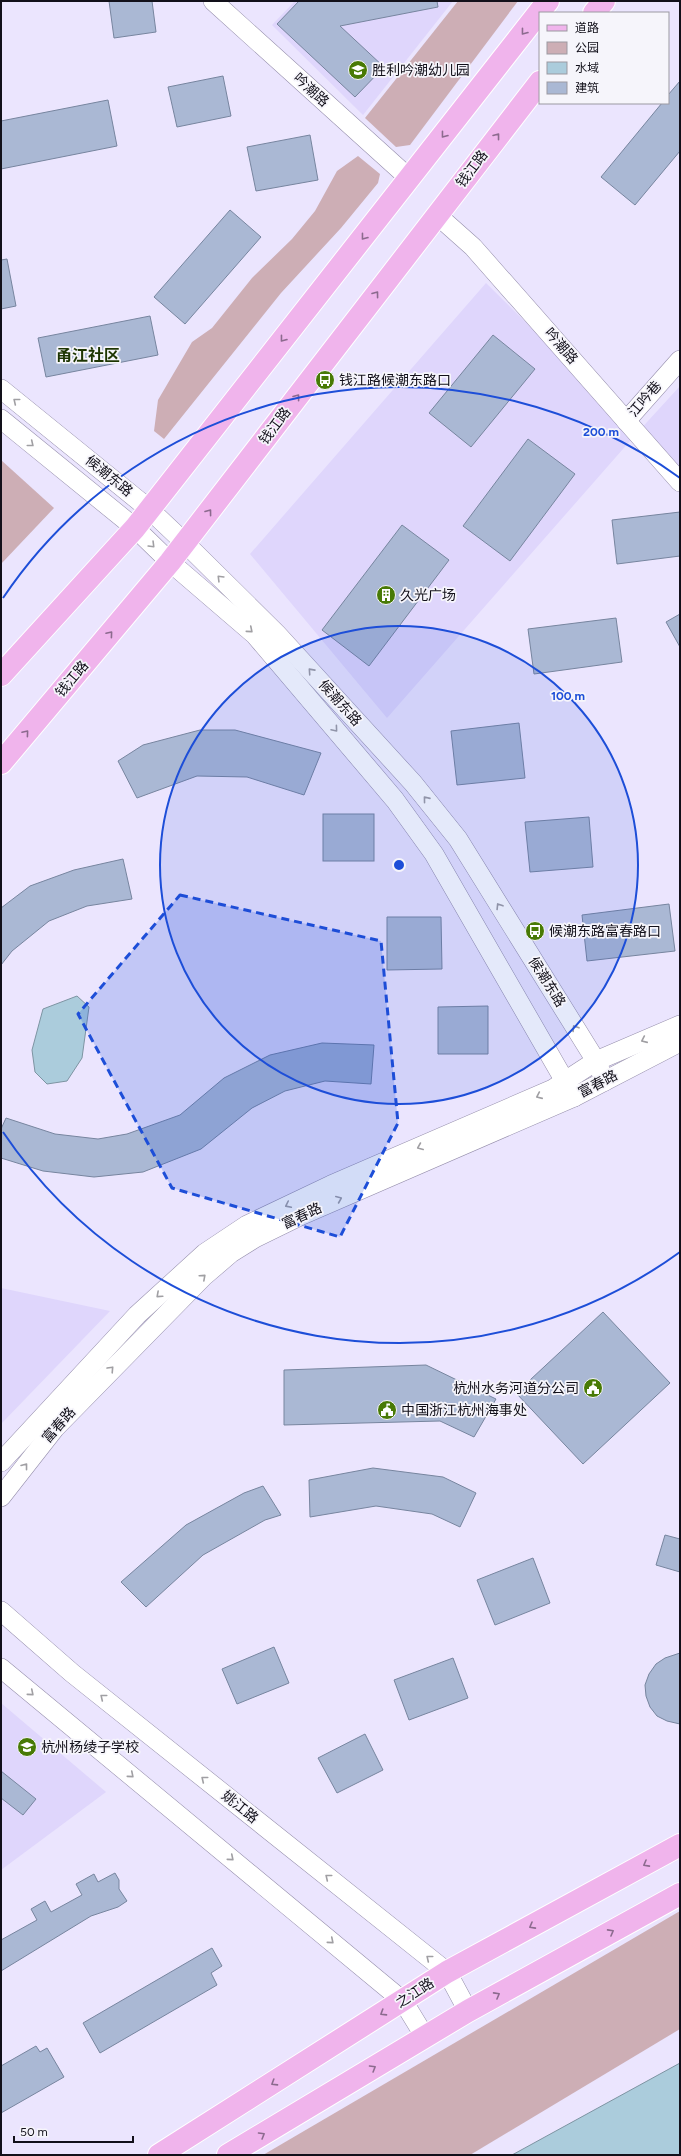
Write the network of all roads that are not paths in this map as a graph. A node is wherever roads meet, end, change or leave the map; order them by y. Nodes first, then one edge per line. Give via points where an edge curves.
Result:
1 (213, 1) edge
2 (548, 1) edge
3 (604, 1) edge
4 (539, 12) edge
5 (595, 12) edge
6 (539, 13) edge
7 (539, 83) edge
8 (410, 179) junction
9 (437, 215) junction
10 (680, 360) edge
11 (1, 389) edge
12 (1, 419) edge
13 (626, 421) junction
14 (680, 482) edge
15 (149, 509) junction
16 (135, 528) junction
17 (185, 542) junction
18 (170, 562) junction
19 (1, 676) edge
20 (1, 763) edge
21 (680, 1024) edge
22 (680, 1042) edge
23 (596, 1061) junction
24 (604, 1081) junction
25 (569, 1090) junction
26 (1, 1462) edge
27 (1, 1497) edge
28 (1, 1611) edge
29 (1, 1668) edge
30 (680, 1845) edge
31 (680, 1894) edge
32 (447, 1972) junction
33 (403, 2001) junction
34 (468, 2011) junction
35 (425, 2037) junction
36 (160, 2155) edge
37 (228, 2155) edge

1 - 8 street, 吟潮路
2 -> 4 main road
3 - 5 main road
6 -> 8 main road
9 -> 7 main road, 钱江路
8 -> 15 main road
9 - 13 street, 吟潮路 via 473,247
17 -> 9 main road, 钱江路
10 - 13 street, 江吟巷
15 -> 11 street, 候潮东路
12 -> 16 street, 候潮东路
13 - 14 street, 吟潮路
15 - 16 main road
15 - 17 street, 候潮东路
16 -> 18 street, 候潮东路
16 - 19 main road
17 - 18 main road, 钱江路
23 -> 17 street, 候潮东路 via 458,839 413,784 276,633
20 -> 18 main road, 钱江路
18 -> 25 street, 候潮东路 via 256,635 395,800 434,854
21 -> 23 street, 富春路
22 - 24 street, 富春路
23 - 24 street, 候潮东路
23 - 25 street, 富春路
24 - 25 street, 富春路
25 -> 26 street, 富春路 via 554,1089 331,1185 247,1225 205,1253 137,1315
27 -> 25 street, 富春路 via 55,1428 203,1277 231,1254 302,1215 507,1128
32 -> 28 street, 姚江路 via 72,1673
29 -> 33 street
30 -> 32 main road, 之江路
34 -> 31 main road
32 - 33 main road, 之江路
32 - 34 street, 姚江路
33 - 35 street
33 -> 36 main road, 之江路
34 - 35 main road
37 -> 35 main road

